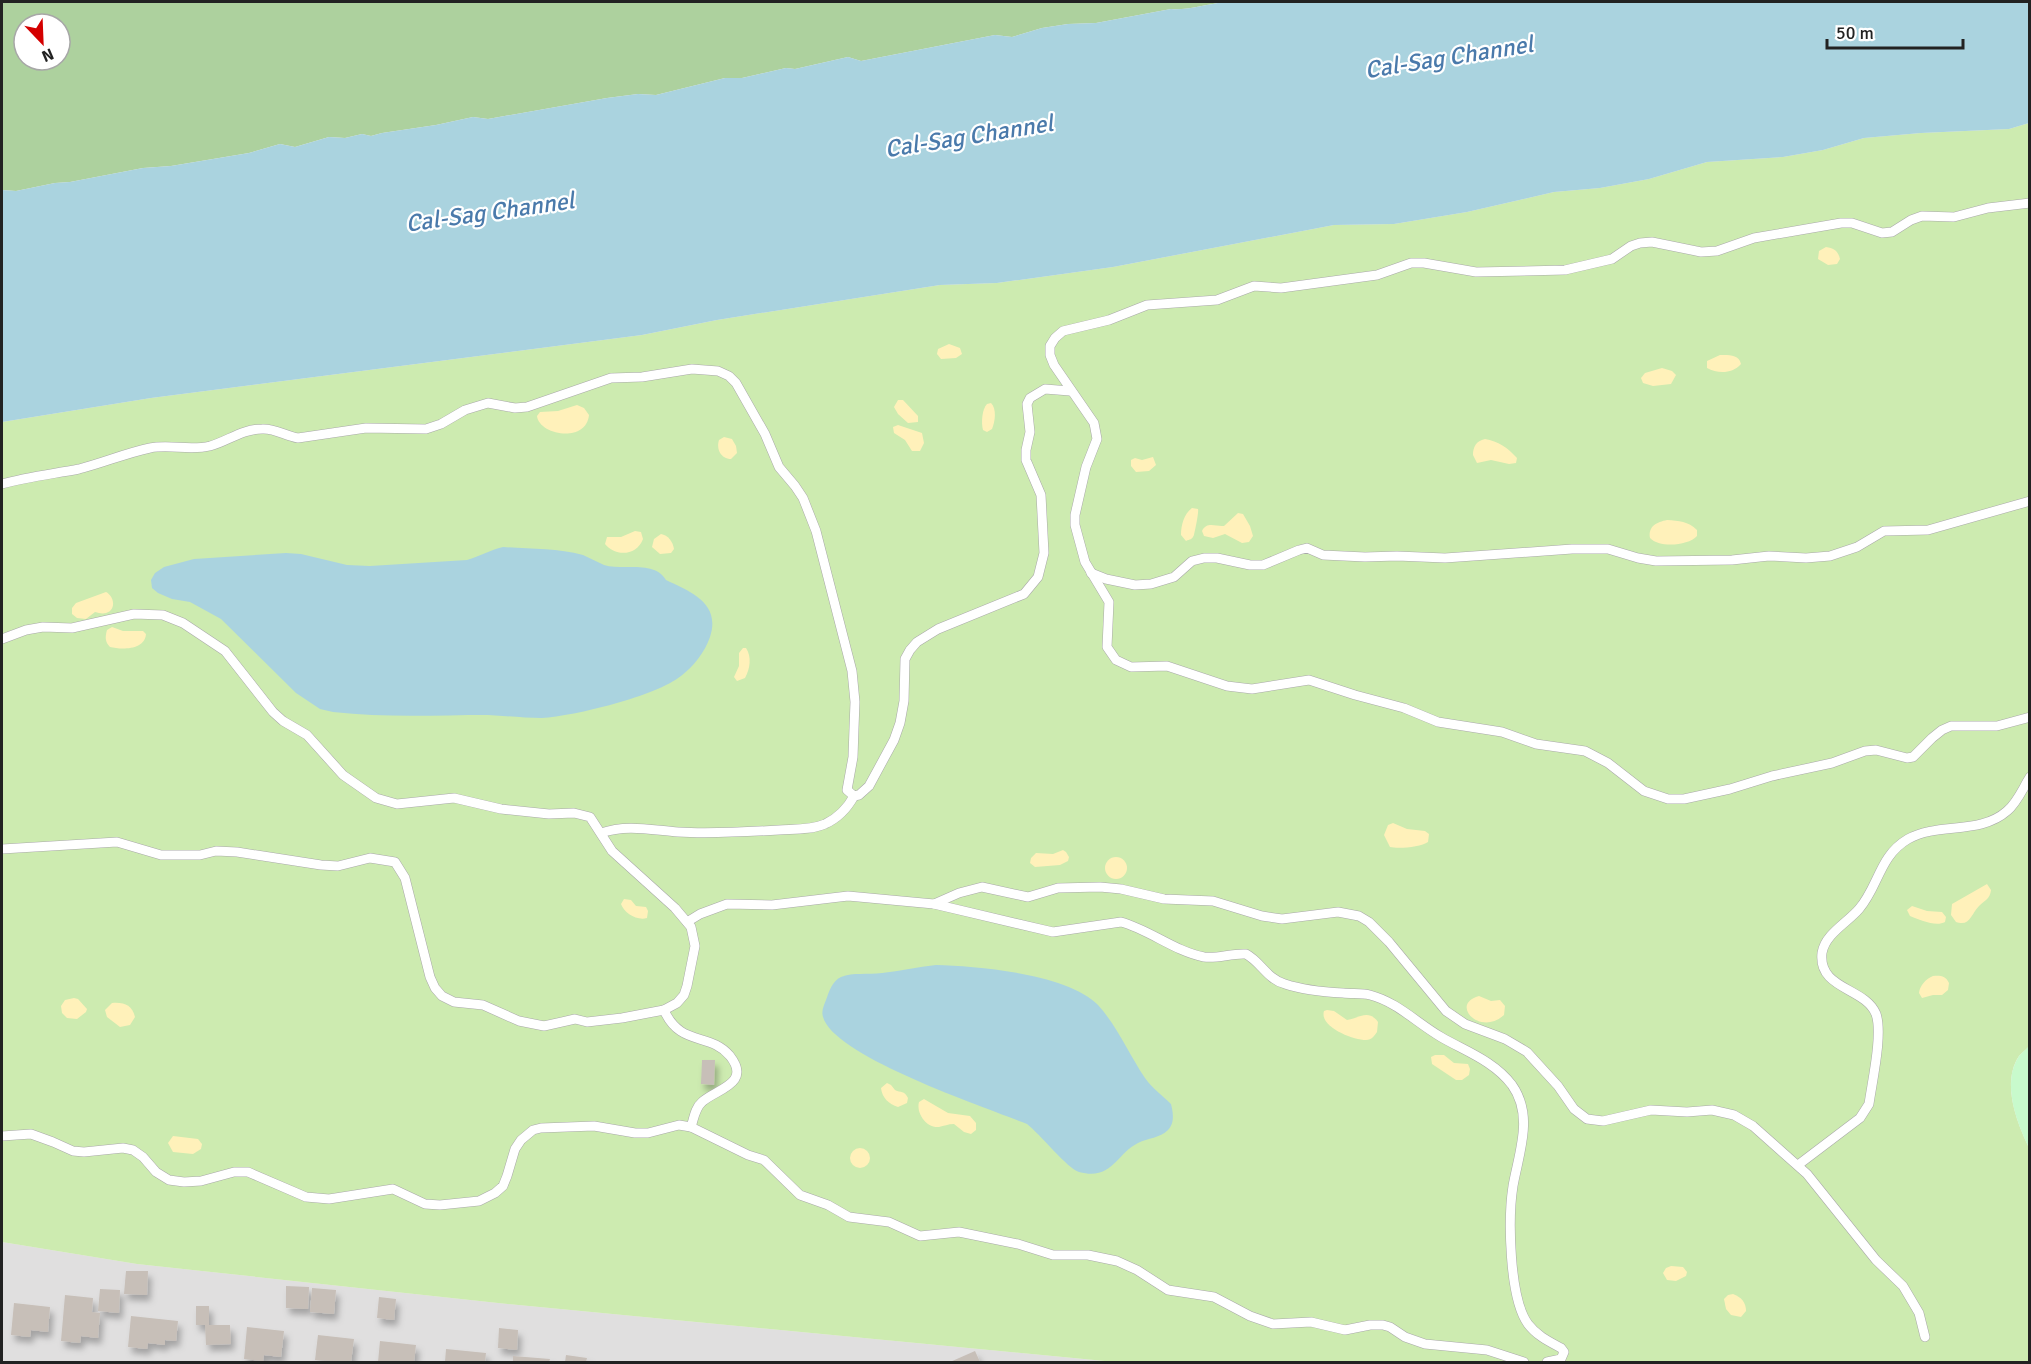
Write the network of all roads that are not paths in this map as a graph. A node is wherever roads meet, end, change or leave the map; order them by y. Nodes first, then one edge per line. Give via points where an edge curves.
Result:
1 (2030, 203) edge
2 (1070, 391) junction
3 (2, 484) edge
4 (2030, 501) edge
5 (1091, 573) junction
6 (2, 639) edge
7 (2030, 717) edge
8 (2030, 777) edge
9 (854, 796) junction
10 (601, 833) junction
11 (2, 849) edge
12 (934, 904) junction
13 (687, 922) junction
14 (664, 1010) junction
15 (691, 1127) junction
16 (2, 1136) edge
17 (1798, 1164) junction
18 (1925, 1337) dead end
19 (1524, 1362) edge
20 (1547, 1362) edge

1 - 2 lane via 1954,217 1922,216 1892,232 1841,223 1754,238 1717,251 1640,243 1612,259 1564,270 1476,272 1411,263 1377,275 1281,288 1254,286 1217,300 1147,305 1109,320 1071,328 1055,338 1050,355
2 - 5 lane via 1088,412 1096,430 1097,439 1075,515
2 - 9 lane via 1046,389 1027,404 1030,432 1026,460 1041,495 1044,553 1038,577 1024,594 932,632 910,650 905,659 904,701 894,740 869,786
3 - 9 lane via 80,468 148,448 212,446 252,430 274,430 298,438 366,428 426,429 478,405 527,407 611,378 692,369 718,371 736,383 765,434 778,467 803,498 816,531 852,671 853,758 847,790
4 - 5 lane via 1928,530 1884,531 1845,552 1818,557 1656,561 1608,549 1572,549 1365,558 1323,555 1307,548 1263,565 1217,558 1192,561 1174,577 1151,584 1125,583
5 - 7 lane via 1109,602 1107,647 1123,664 1167,666 1246,689 1310,680 1438,722 1585,751 1608,763 1644,792 1668,800 1730,789 1865,751 1913,757 1951,726 1996,726
6 - 10 lane via 43,627 72,628 134,614 163,615 183,623 225,651 273,712 307,735 343,775 376,798 397,804 454,798 501,809 583,814 590,817
8 - 17 lane via 2008,811 1999,816 1987,822 1919,834 1896,848 1883,863 1863,904 1826,943 1822,953 1826,973 1874,1011 1878,1022 1876,1049 1866,1111
9 - 10 lane via 835,819 808,828 680,832 625,827
10 - 13 lane via 612,851
11 - 14 lane via 117,842 161,855 237,852 338,866 370,858 386,859 395,862 405,878 430,977 442,996 544,1026 574,1019 605,1022
12 - 13 lane via 848,896 772,905 727,904
12 - 17 lane via 982,887 1028,897 1058,888 1100,887 1164,899 1226,903 1250,914 1272,918 1350,913 1378,931 1455,1018 1527,1052 1574,1109 1587,1119 1603,1121 1651,1110 1721,1111 1744,1120
12 - 20 lane via 1053,932 1121,922 1188,953 1215,958 1246,954 1283,984 1384,1000 1486,1062 1510,1083 1524,1113 1513,1189 1511,1250 1522,1315 1533,1330 1564,1352 1561,1359
13 - 14 lane via 695,946 687,986 677,1003
14 - 15 lane via 682,1033 720,1047 735,1066 730,1086 702,1102
15 - 16 lane via 679,1125 635,1133 594,1126 533,1130 515,1149 507,1176 495,1193 479,1201 440,1205 425,1204 393,1189 329,1199 306,1197 248,1172 201,1181 169,1180 133,1150 73,1151 32,1134
15 - 19 lane via 764,1160 800,1195 849,1216 889,1222 920,1236 959,1232 1053,1255 1088,1255 1117,1261 1168,1290 1214,1297 1273,1324 1311,1322 1345,1330 1383,1325 1425,1344 1487,1350
17 - 18 lane via 1876,1260 1910,1294

